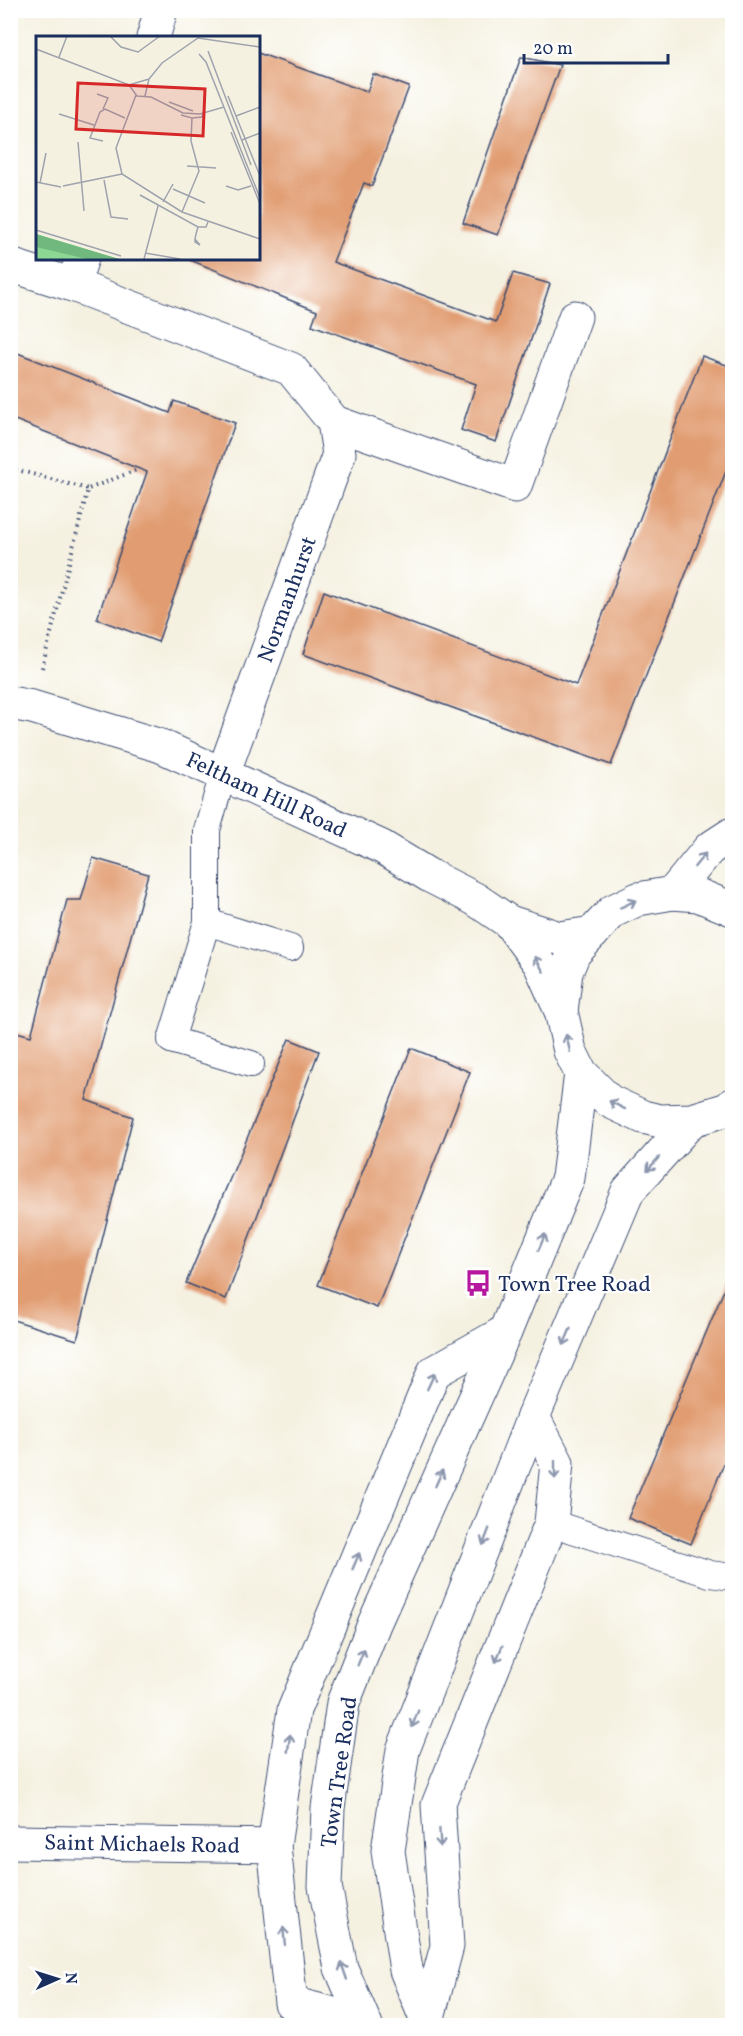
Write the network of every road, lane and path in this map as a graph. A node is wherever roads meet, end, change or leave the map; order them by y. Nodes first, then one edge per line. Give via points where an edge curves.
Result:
1 (161, 10) edge
2 (154, 36) edge
3 (10, 265) edge
4 (78, 272) edge
5 (575, 317) dead end
6 (334, 422) junction
7 (10, 468) edge
8 (139, 469) dead end
9 (88, 489) junction
10 (21, 705) edge
11 (223, 774) junction
12 (732, 834) edge
13 (673, 893) junction
14 (732, 909) edge
15 (207, 922) junction
16 (509, 922) junction
17 (593, 933) junction
18 (290, 948) dead end
19 (561, 1011) junction
20 (251, 1064) dead end
21 (581, 1073) junction
22 (732, 1105) edge
23 (692, 1120) junction
24 (504, 1332) junction
25 (533, 1417) junction
26 (551, 1523) junction
27 (732, 1577) edge
28 (10, 1842) edge
29 (273, 1846) junction
30 (428, 2023) edge
31 (365, 2024) edge

1 - 2 street
3 - 4 street
4 - 6 street via 291,369
5 - 6 street via 515,486
6 - 11 street, Normanhurst via 339,454
7 - 9 path
8 - 9 path
9 - 10 path via 59,611
10 - 11 street, Feltham Hill Road via 161,746
11 - 15 lane via 207,830
11 - 16 street, Feltham Hill Road via 382,847 476,899
13 -> 12 street via 709,849
13 - 14 street via 698,895
17 -> 13 street via 613,911 638,899
15 - 18 lane
15 - 20 lane via 171,1040
16 - 17 street, Feltham Hill Road via 559,938
19 -> 16 street, Feltham Hill Road via 540,964
17 - 19 street via 574,953 566,972
21 -> 19 street via 570,1051
23 -> 21 street via 643,1117 609,1101
24 -> 21 street, Town Tree Road via 568,1178
22 - 23 street
23 -> 25 street via 628,1191
29 -> 24 street, Town Tree Road via 294,1710 434,1372
31 -> 24 street, Town Tree Road via 341,1968 325,1886 328,1808 343,1703 374,1624
25 -> 26 street via 557,1463
25 -> 30 street via 403,1750 388,1851 406,1970
26 - 27 lane via 710,1574
26 -> 30 street via 438,1805 447,1946
28 - 29 street, Saint Michaels Road
31 -> 29 street, Town Tree Road via 291,2003

